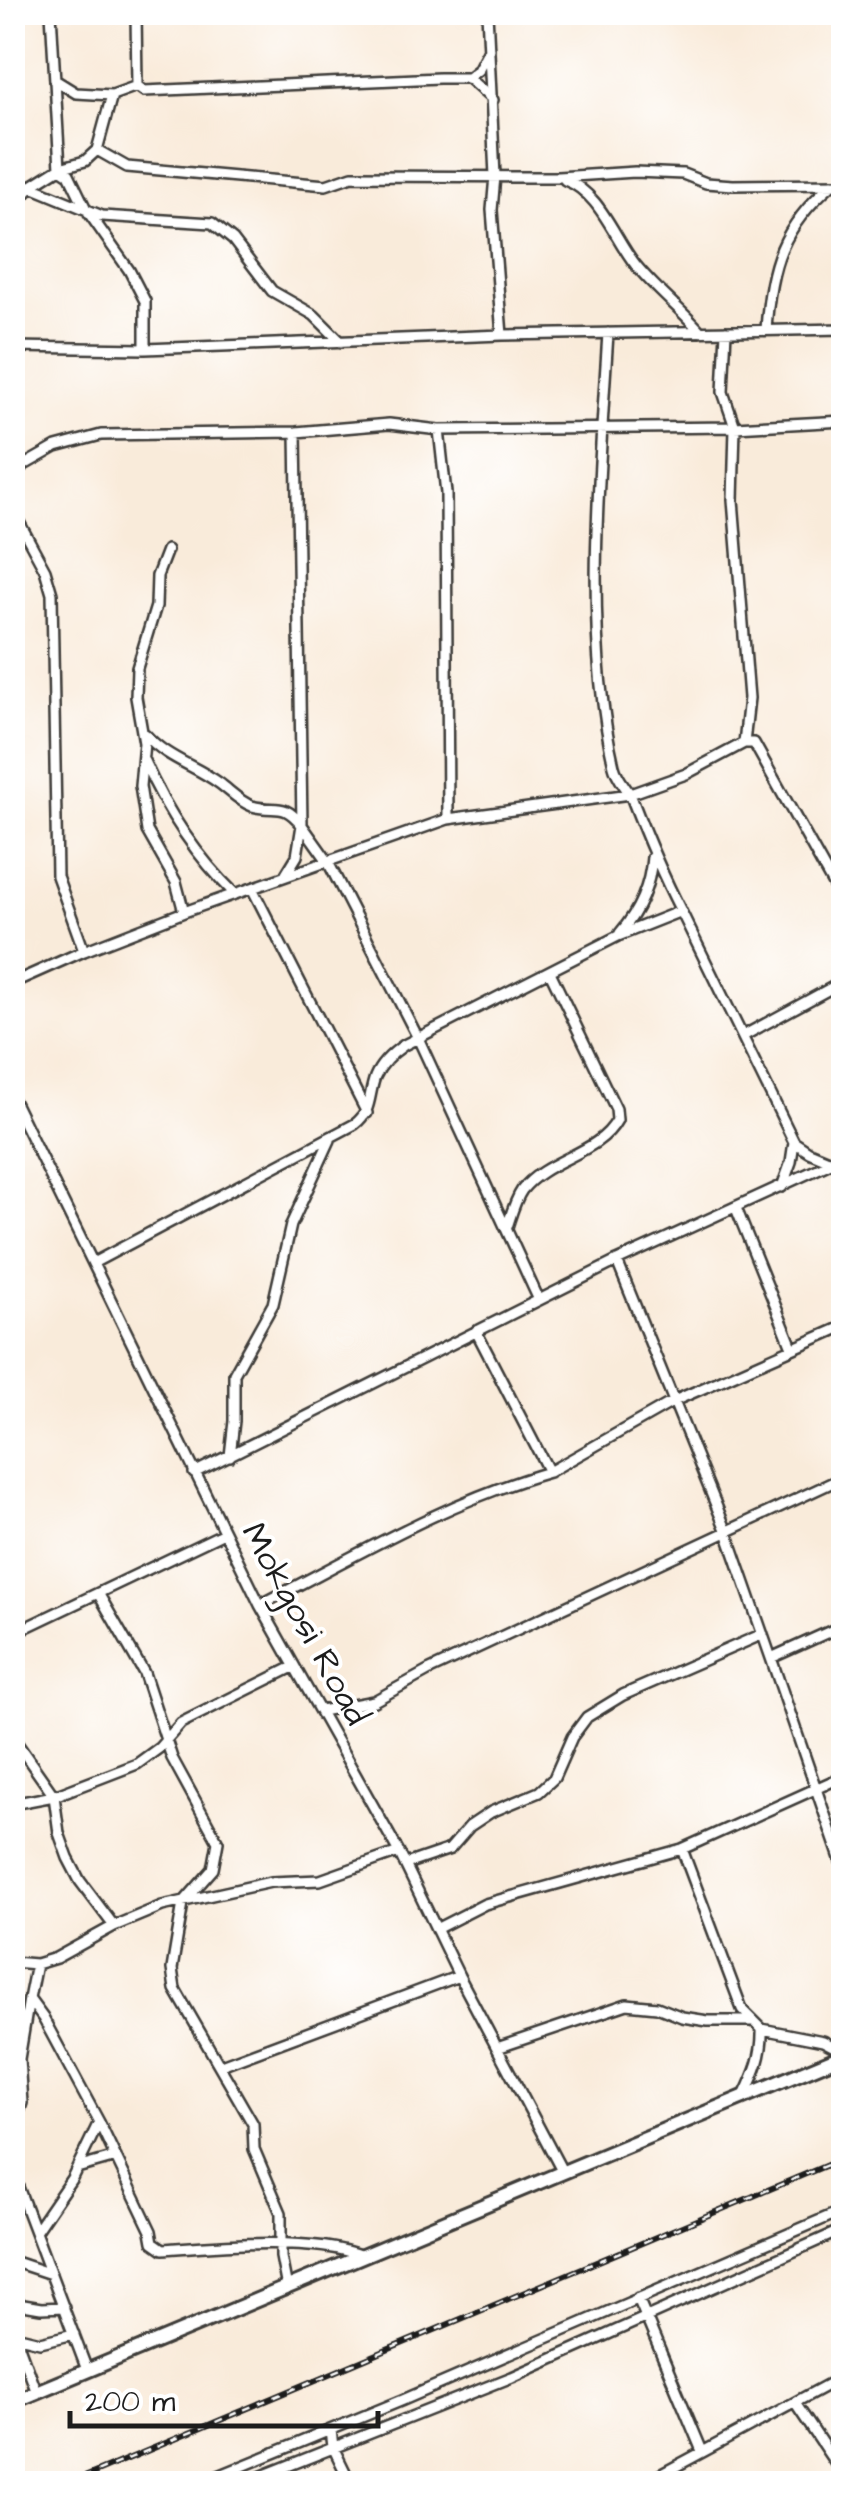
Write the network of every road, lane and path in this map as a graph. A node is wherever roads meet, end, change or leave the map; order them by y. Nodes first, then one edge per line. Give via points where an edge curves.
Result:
1 (50, 12) edge
2 (136, 12) edge
3 (488, 12) edge
4 (490, 48) junction
5 (468, 78) junction
6 (55, 80) junction
7 (137, 86) junction
8 (112, 95) junction
9 (493, 100) junction
10 (97, 150) junction
11 (60, 168) junction
12 (495, 176) junction
13 (558, 177) junction
14 (12, 178) edge
15 (832, 184) junction
16 (844, 184) edge
17 (33, 185) junction
18 (12, 208) edge
19 (86, 209) junction
20 (844, 329) edge
21 (766, 330) junction
22 (726, 331) junction
23 (701, 332) junction
24 (608, 333) junction
25 (502, 335) junction
26 (342, 342) junction
27 (12, 347) edge
28 (145, 348) junction
29 (844, 421) edge
30 (735, 427) junction
31 (602, 428) junction
32 (439, 430) junction
33 (296, 432) junction
34 (12, 472) edge
35 (12, 508) edge
36 (167, 550) dead end
37 (143, 730) junction
38 (744, 744) junction
39 (143, 759) junction
40 (630, 794) junction
41 (448, 819) junction
42 (302, 824) junction
43 (652, 854) junction
44 (327, 860) junction
45 (284, 876) junction
46 (252, 888) junction
47 (235, 894) junction
48 (844, 904) edge
49 (680, 911) junction
50 (184, 912) junction
51 (618, 936) junction
52 (84, 951) junction
53 (550, 972) junction
54 (844, 981) edge
55 (12, 983) edge
56 (743, 1036) junction
57 (418, 1038) junction
58 (12, 1098) edge
59 (367, 1113) junction
60 (330, 1138) junction
61 (794, 1142) junction
62 (844, 1156) edge
63 (833, 1162) junction
64 (782, 1187) junction
65 (736, 1208) junction
66 (507, 1226) junction
67 (617, 1261) junction
68 (95, 1262) junction
69 (538, 1300) junction
70 (844, 1326) edge
71 (476, 1331) junction
72 (792, 1347) junction
73 (674, 1401) junction
74 (230, 1456) junction
75 (549, 1472) junction
76 (194, 1473) junction
77 (844, 1477) edge
78 (726, 1532) junction
79 (224, 1534) junction
80 (98, 1593) junction
81 (260, 1605) junction
82 (844, 1625) edge
83 (12, 1634) edge
84 (763, 1634) junction
85 (771, 1658) junction
86 (293, 1667) junction
87 (321, 1711) junction
88 (12, 1736) edge
89 (165, 1740) junction
90 (844, 1776) edge
91 (815, 1788) junction
92 (54, 1796) junction
93 (12, 1804) edge
94 (682, 1848) junction
95 (399, 1852) junction
96 (406, 1864) junction
97 (844, 1870) edge
98 (183, 1904) junction
99 (114, 1926) junction
100 (436, 1929) junction
101 (12, 1962) edge
102 (36, 1964) junction
103 (459, 1976) junction
104 (28, 1999) junction
105 (754, 2021) junction
106 (762, 2029) junction
107 (497, 2048) junction
108 (844, 2054) edge
109 (19, 2058) junction
110 (221, 2065) junction
111 (12, 2071) edge
112 (744, 2096) junction
113 (98, 2122) junction
114 (12, 2132) edge
115 (116, 2157) junction
116 (78, 2168) junction
117 (12, 2170) edge
118 (562, 2171) junction
119 (844, 2210) edge
120 (844, 2229) edge
121 (35, 2232) junction
122 (280, 2243) junction
123 (362, 2256) junction
124 (12, 2261) edge
125 (51, 2274) junction
126 (287, 2288) junction
127 (638, 2298) junction
128 (12, 2302) edge
129 (64, 2307) junction
130 (647, 2318) junction
131 (14, 2331) edge
132 (74, 2334) junction
133 (87, 2370) junction
134 (844, 2376) edge
135 (36, 2392) junction
136 (12, 2402) edge
137 (794, 2403) junction
138 (331, 2430) junction
139 (333, 2447) junction
140 (702, 2451) junction
141 (844, 2476) edge
142 (199, 2484) edge
143 (242, 2484) edge
144 (351, 2484) edge
145 (643, 2484) edge

1 - 6 street
2 - 7 street
3 - 4 street
4 - 5 street
4 - 9 street
5 - 7 street via 194,91
5 - 9 street
6 - 8 street via 76,93
6 - 11 street
7 - 8 street
8 - 10 street
9 - 12 street
10 - 11 street via 85,162
10 - 12 street via 127,166 326,184 352,176
11 - 17 street
11 - 19 street
12 - 13 street
12 - 25 street
13 - 15 street via 635,172 733,185
13 - 23 street via 602,211 637,267
14 - 17 street
15 - 16 street
15 - 21 street via 784,237
17 - 18 street
17 - 19 street
19 - 26 street via 123,219 212,224 272,290
19 - 28 street via 145,301
20 - 21 street
21 - 22 street
22 - 23 street
22 - 30 street via 723,392
23 - 24 street
24 - 25 street
24 - 31 street
25 - 26 street
26 - 28 street
27 - 28 street
29 - 30 street
30 - 31 street
30 - 38 street via 733,500 749,698
31 - 32 street
31 - 40 street via 600,664 614,766
32 - 33 street via 389,424
32 - 41 street via 446,493
33 - 34 street via 101,435 56,447
33 - 42 street
35 - 52 street via 52,594 57,876
36 - 37 street via 137,668
37 - 39 street
37 - 42 street via 162,751 250,806 287,810
38 - 40 street
38 - 48 street via 754,744
39 - 47 street via 176,821
39 - 50 street via 147,831 176,882
40 - 41 street
40 - 43 street
41 - 44 street
42 - 44 street
42 - 45 street via 297,856
43 - 49 street
43 - 51 street via 644,893
44 - 45 street
44 - 57 street
45 - 46 street
46 - 47 street
46 - 59 street
47 - 50 street
49 - 51 street
49 - 56 street
50 - 52 street
51 - 53 street
52 - 55 street
53 - 57 street
53 - 66 street via 617,1120 520,1192
54 - 56 street
56 - 61 street
57 - 59 street via 386,1058
57 - 66 street
58 - 68 street, Mokgosi Road
59 - 60 street
60 - 68 street
60 - 74 street via 291,1225 273,1304 234,1374
61 - 63 street
61 - 64 street
62 - 63 street
63 - 64 street
64 - 65 street
65 - 67 street
65 - 72 street
66 - 69 street
67 - 69 street
67 - 73 street
68 - 76 street, Mokgosi Road
69 - 71 street
70 - 72 street
71 - 74 street
71 - 75 street
72 - 73 street
73 - 75 street
73 - 78 street
74 - 76 street
75 - 81 street via 430,1517
76 - 79 street, Mokgosi Road
77 - 78 street
78 - 84 street
78 - 87 street via 374,1702
79 - 80 street
79 - 81 street, Mokgosi Road
80 - 83 street
80 - 89 street via 152,1692
81 - 86 street, Mokgosi Road
82 - 85 street
84 - 85 street
84 - 96 street via 586,1717 540,1792 491,1812 450,1849
85 - 91 street
86 - 87 street, Mokgosi Road
86 - 89 street via 182,1724
87 - 95 street, Mokgosi Road
88 - 92 street
89 - 92 street via 136,1764
89 - 98 street via 218,1842 213,1869
90 - 91 street
91 - 94 street
91 - 97 street
92 - 93 street
92 - 99 street via 68,1858
94 - 100 street via 485,1904
94 - 105 street via 742,2009
95 - 96 street, Mokgosi Road
95 - 98 street via 320,1880 272,1882
96 - 100 street, Mokgosi Road
98 - 99 street
98 - 110 street via 175,1989
99 - 102 street
100 - 103 street, Mokgosi Road
101 - 102 street
102 - 104 street
103 - 107 street, Mokgosi Road
103 - 110 street
104 - 109 street
104 - 113 street
105 - 106 street
105 - 107 street via 708,2021 626,2004
106 - 108 street via 823,2042
106 - 112 street via 757,2068
107 - 118 street, Mokgosi Road
108 - 112 street
109 - 111 street
109 - 114 street via 22,2103
110 - 122 street via 253,2124 254,2150 281,2213
112 - 118 street
113 - 115 street
113 - 116 street
115 - 116 street
115 - 122 street via 152,2242 162,2248
116 - 121 street
117 - 121 street
118 - 123 street
119 - 127 street
120 - 130 street
121 - 125 street
122 - 123 street
122 - 126 street
123 - 126 street
124 - 125 street
125 - 129 street
126 - 133 street
127 - 130 street
127 - 138 street
128 - 129 street
129 - 132 street
130 - 139 street
130 - 140 street
131 - 132 street via 40,2342
131 - 135 street
132 - 133 street
133 - 135 street
134 - 137 street
135 - 136 street
137 - 140 street
137 - 141 street
138 - 139 street
138 - 142 street
139 - 143 street
139 - 144 street
140 - 145 street

